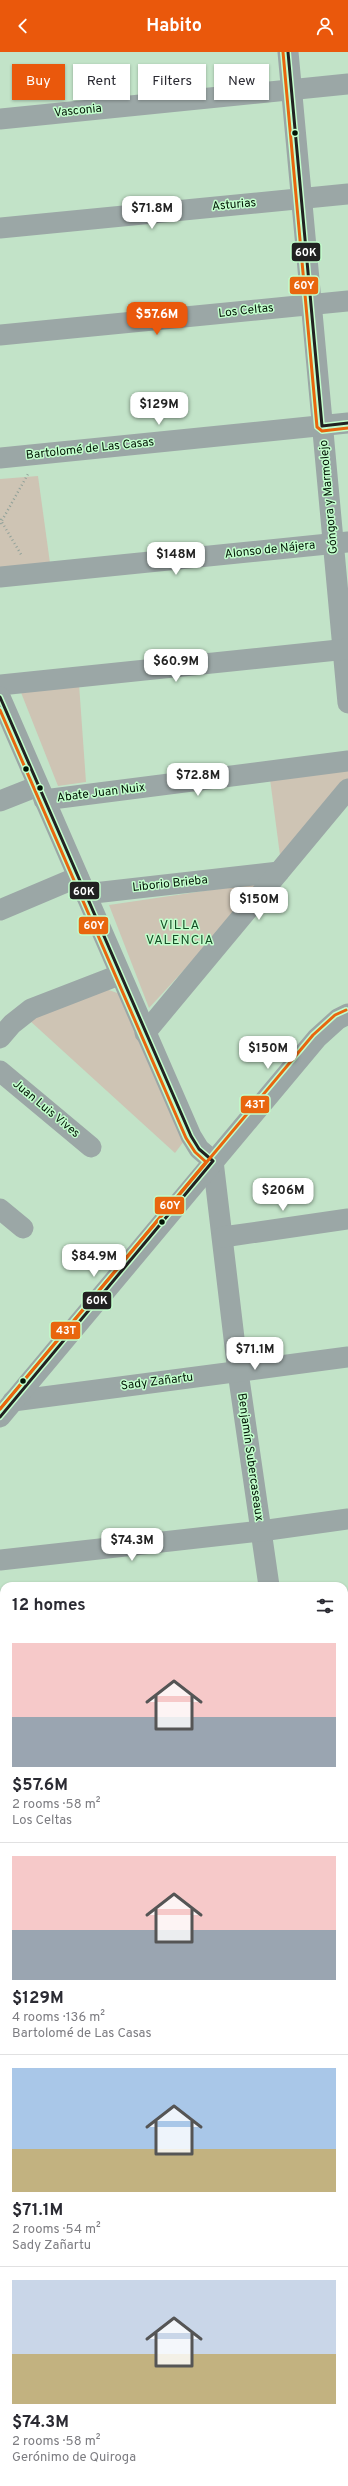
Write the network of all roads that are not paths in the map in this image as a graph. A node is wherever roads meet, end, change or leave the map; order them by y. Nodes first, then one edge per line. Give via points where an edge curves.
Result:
1 (288, 52) edge
2 (348, 84) edge
3 (291, 90) junction
4 (0, 119) edge
5 (348, 194) edge
6 (301, 199) junction
7 (0, 228) edge
8 (348, 301) edge
9 (311, 305) junction
10 (0, 335) edge
11 (348, 423) edge
12 (322, 426) junction
13 (0, 458) edge
14 (340, 543) edge
15 (0, 577) edge
16 (345, 649) edge
17 (0, 685) edge
18 (0, 697) edge
19 (348, 703) edge
20 (348, 761) edge
21 (348, 789) edge
22 (41, 793) junction
23 (0, 801) edge
24 (279, 872) junction
25 (81, 885) junction
26 (0, 910) edge
27 (119, 975) junction
28 (348, 1014) edge
29 (145, 1033) junction
30 (0, 1038) edge
31 (0, 1071) edge
32 (91, 1147) dead end
33 (213, 1161) junction
34 (0, 1209) edge
35 (348, 1220) edge
36 (23, 1228) dead end
37 (223, 1237) junction
38 (348, 1357) edge
39 (238, 1372) junction
40 (13, 1401) junction
41 (0, 1417) edge
42 (348, 1519) edge
43 (261, 1531) junction
44 (0, 1560) edge
45 (267, 1582) edge

1 - 3 street, Góngora y Marmolejo
2 - 3 street, Vasconia
3 - 4 street, Vasconia
3 - 6 street, Góngora y Marmolejo
5 - 6 street, Asturias
6 - 7 street, Asturias
6 - 9 street, Góngora y Marmolejo
8 - 9 street, Los Celtas
9 - 10 street, Los Celtas
9 - 12 street, Góngora y Marmolejo
11 - 12 street, Bartolomé de Las Casas
12 - 13 street, Bartolomé de Las Casas
12 - 14 street, Góngora y Marmolejo
14 - 15 street, Alonso de Nájera
14 - 16 street, Góngora y Marmolejo
16 - 17 street
16 - 19 street, Góngora y Marmolejo
18 - 22 street
20 - 22 street, Abate Juan Nuix
21 - 24 street
22 - 23 street, Abate Juan Nuix
22 - 25 street
24 - 25 street, Liborio Brieba
24 - 29 street
25 - 26 street, Liborio Brieba
25 - 27 street
27 - 29 street
27 - 30 street via 31,1009 12,1024
28 - 33 street via 338,1019 317,1038
29 - 33 street via 191,1136 199,1149
31 - 32 street, Juan Luis Vives
33 - 37 street, Benjamín Subercaseaux
33 - 40 street
34 - 36 street
35 - 37 street
37 - 39 street, Benjamín Subercaseaux
38 - 39 street, Sady Zañartu
39 - 40 street, Sady Zañartu
39 - 43 street, Benjamín Subercaseaux
40 - 41 street
42 - 43 street
43 - 44 street
43 - 45 street, Benjamín Subercaseaux

